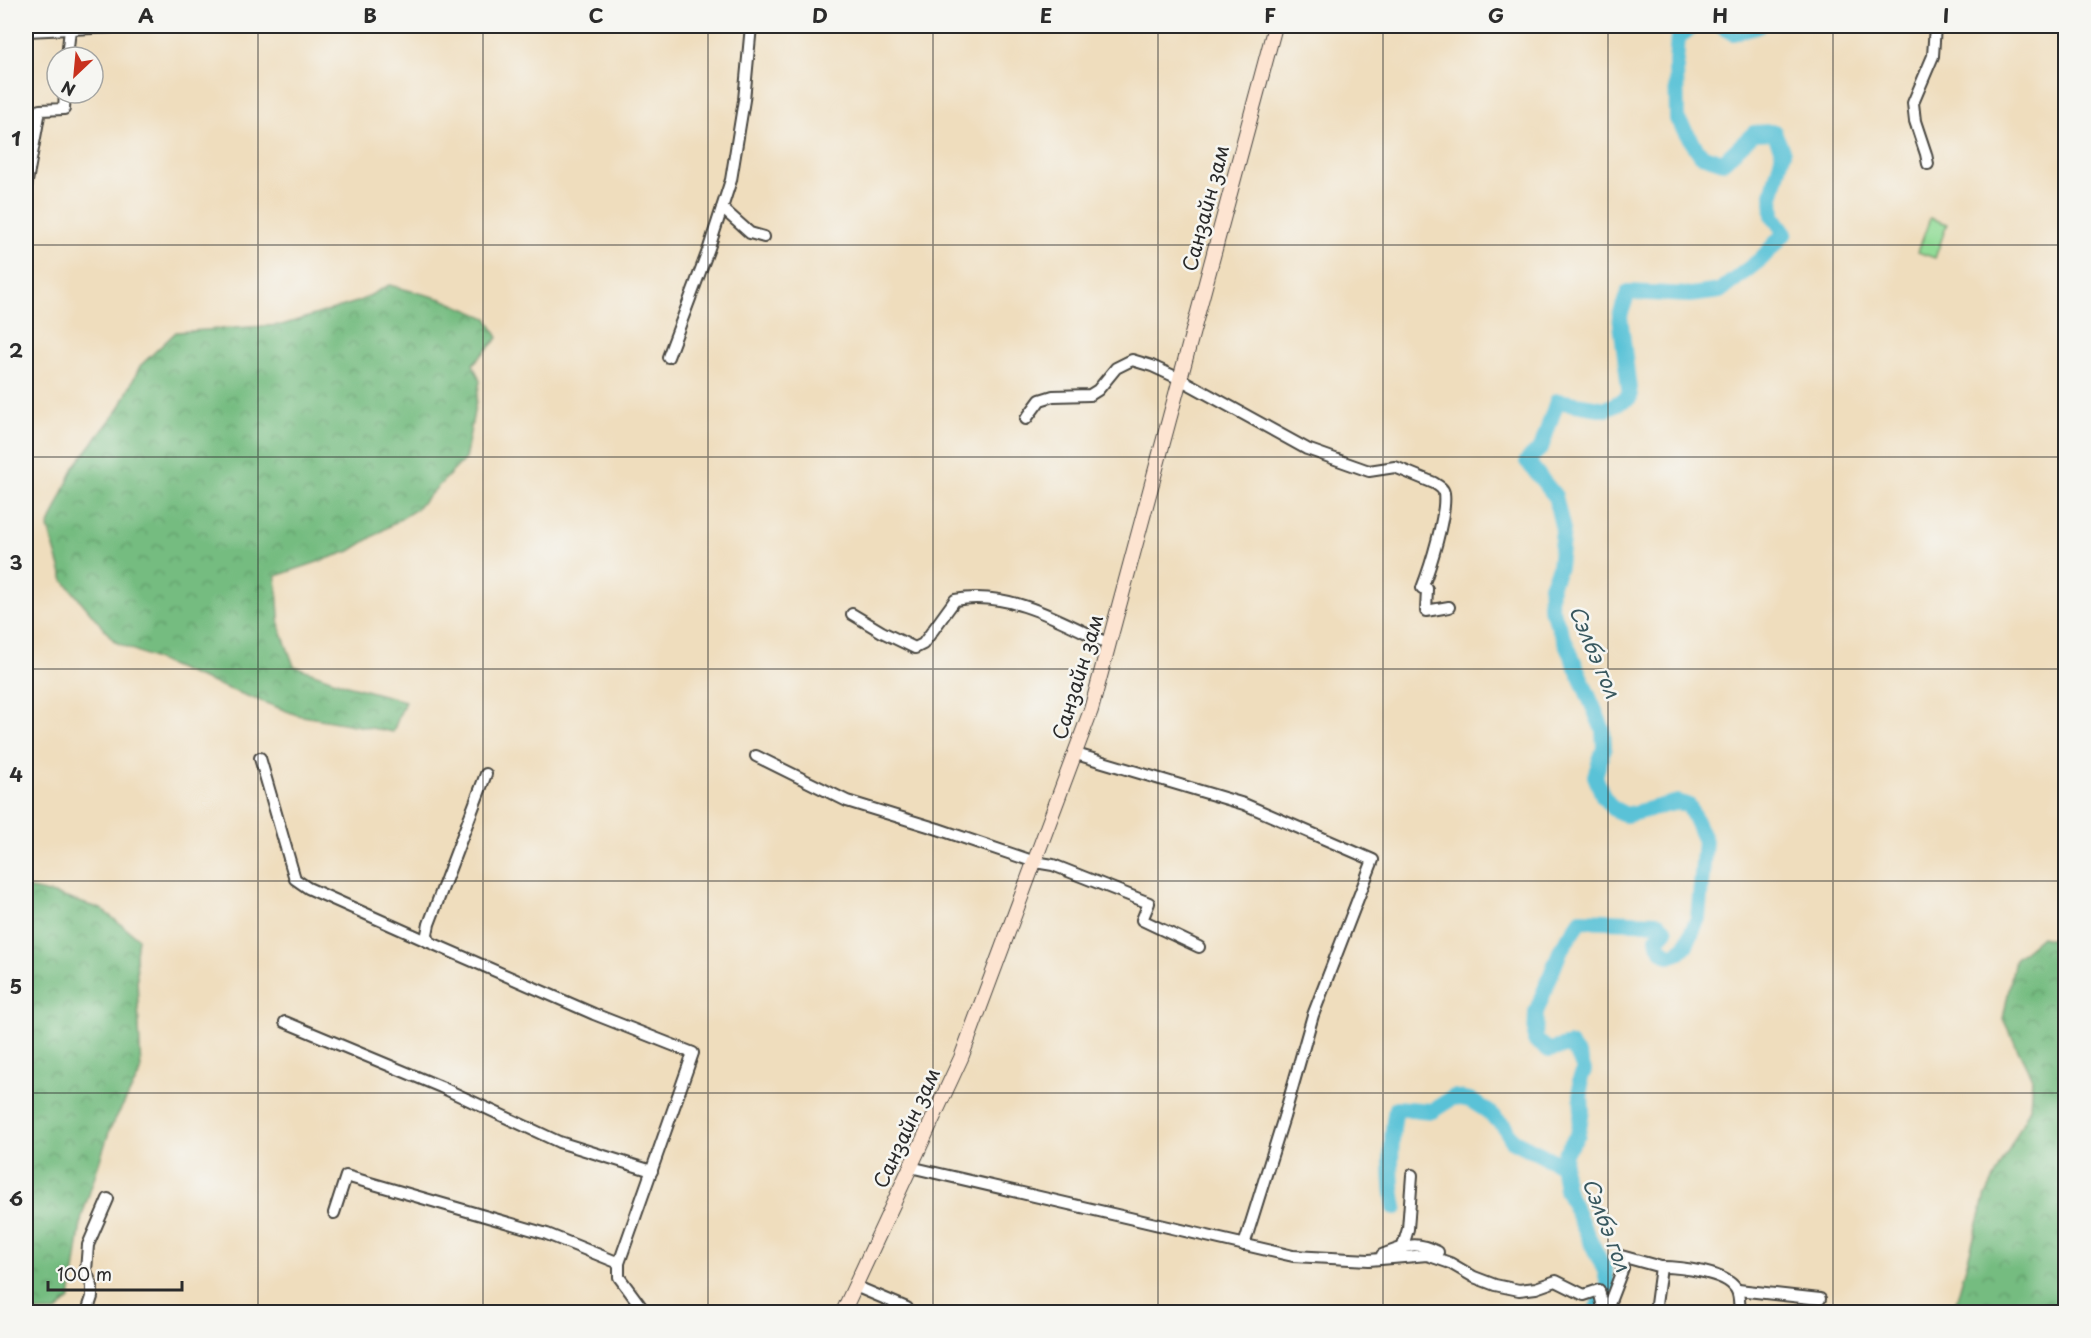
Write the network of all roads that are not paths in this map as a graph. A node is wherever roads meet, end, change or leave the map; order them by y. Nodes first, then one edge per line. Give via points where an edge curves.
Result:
1 (136, 26) edge
2 (751, 26) edge
3 (1275, 26) edge
4 (1935, 26) edge
5 (70, 29) junction
6 (26, 30) edge
7 (69, 45) edge
8 (64, 105) edge
9 (1928, 165) dead end
10 (26, 187) edge
11 (722, 208) junction
12 (764, 237) dead end
13 (668, 357) dead end
14 (1180, 379) junction
15 (1026, 419) dead end
16 (1449, 608) dead end
17 (852, 614) dead end
18 (1109, 644) junction
19 (1076, 754) junction
20 (756, 756) dead end
21 (260, 758) dead end
22 (486, 774) dead end
23 (1035, 862) junction
24 (429, 942) junction
25 (1199, 947) dead end
26 (285, 1022) dead end
27 (910, 1167) junction
28 (652, 1171) junction
29 (1412, 1175) dead end
30 (108, 1199) dead end
31 (334, 1214) dead end
32 (1244, 1245) junction
33 (1403, 1246) junction
34 (1369, 1260) junction
35 (619, 1263) junction
36 (1450, 1263) junction
37 (1661, 1266) junction
38 (855, 1286) junction
39 (1738, 1290) junction
40 (1820, 1299) dead end
41 (907, 1308) dead end
42 (87, 1312) edge
43 (642, 1312) edge
44 (843, 1312) edge
45 (1605, 1312) edge
46 (1655, 1312) edge
47 (1740, 1312) edge

1 - 5 street
2 - 11 street via 744,100 731,180
3 - 14 main road, Санзайн зам
4 - 9 street via 1933,56 1913,103
5 - 6 street
5 - 7 street
8 - 10 street via 63,109 40,110
11 - 12 street via 750,233
11 - 13 street
14 - 15 street via 1131,360 1116,368 1090,395 1040,400
14 - 16 street via 1307,449 1369,471 1395,466 1440,486 1444,492 1442,515 1422,588 1427,589 1426,611
14 - 18 main road, Санзайн зам
17 - 18 street via 915,648 923,644 955,600 1013,602
18 - 19 main road, Санзайн зам
19 - 23 main road, Санзайн зам
19 - 32 street via 1244,804 1373,860 1313,1015
20 - 23 street via 848,801
21 - 24 street via 295,879
22 - 24 street via 429,924
23 - 25 street via 1053,865 1149,903 1142,920
23 - 27 main road, Санзайн зам via 961,1058
24 - 28 street via 693,1053
26 - 28 street via 560,1142
27 - 32 street
27 - 38 main road, Санзайн зам
28 - 35 street
29 - 33 street
30 - 42 street via 88,1245 86,1271 92,1297
31 - 35 street via 346,1176 547,1234
32 - 34 street via 1293,1256
33 - 34 street
33 - 36 street via 1411,1244 1437,1251
34 - 36 street via 1427,1255
35 - 43 street via 619,1277
36 - 45 street via 1474,1277 1519,1290 1556,1281 1584,1295 1599,1290
37 - 39 street via 1728,1279
37 - 45 street via 1621,1256 1623,1268
37 - 46 street
38 - 41 street
38 - 44 main road, Санзайн зам
39 - 40 street
39 - 47 street

